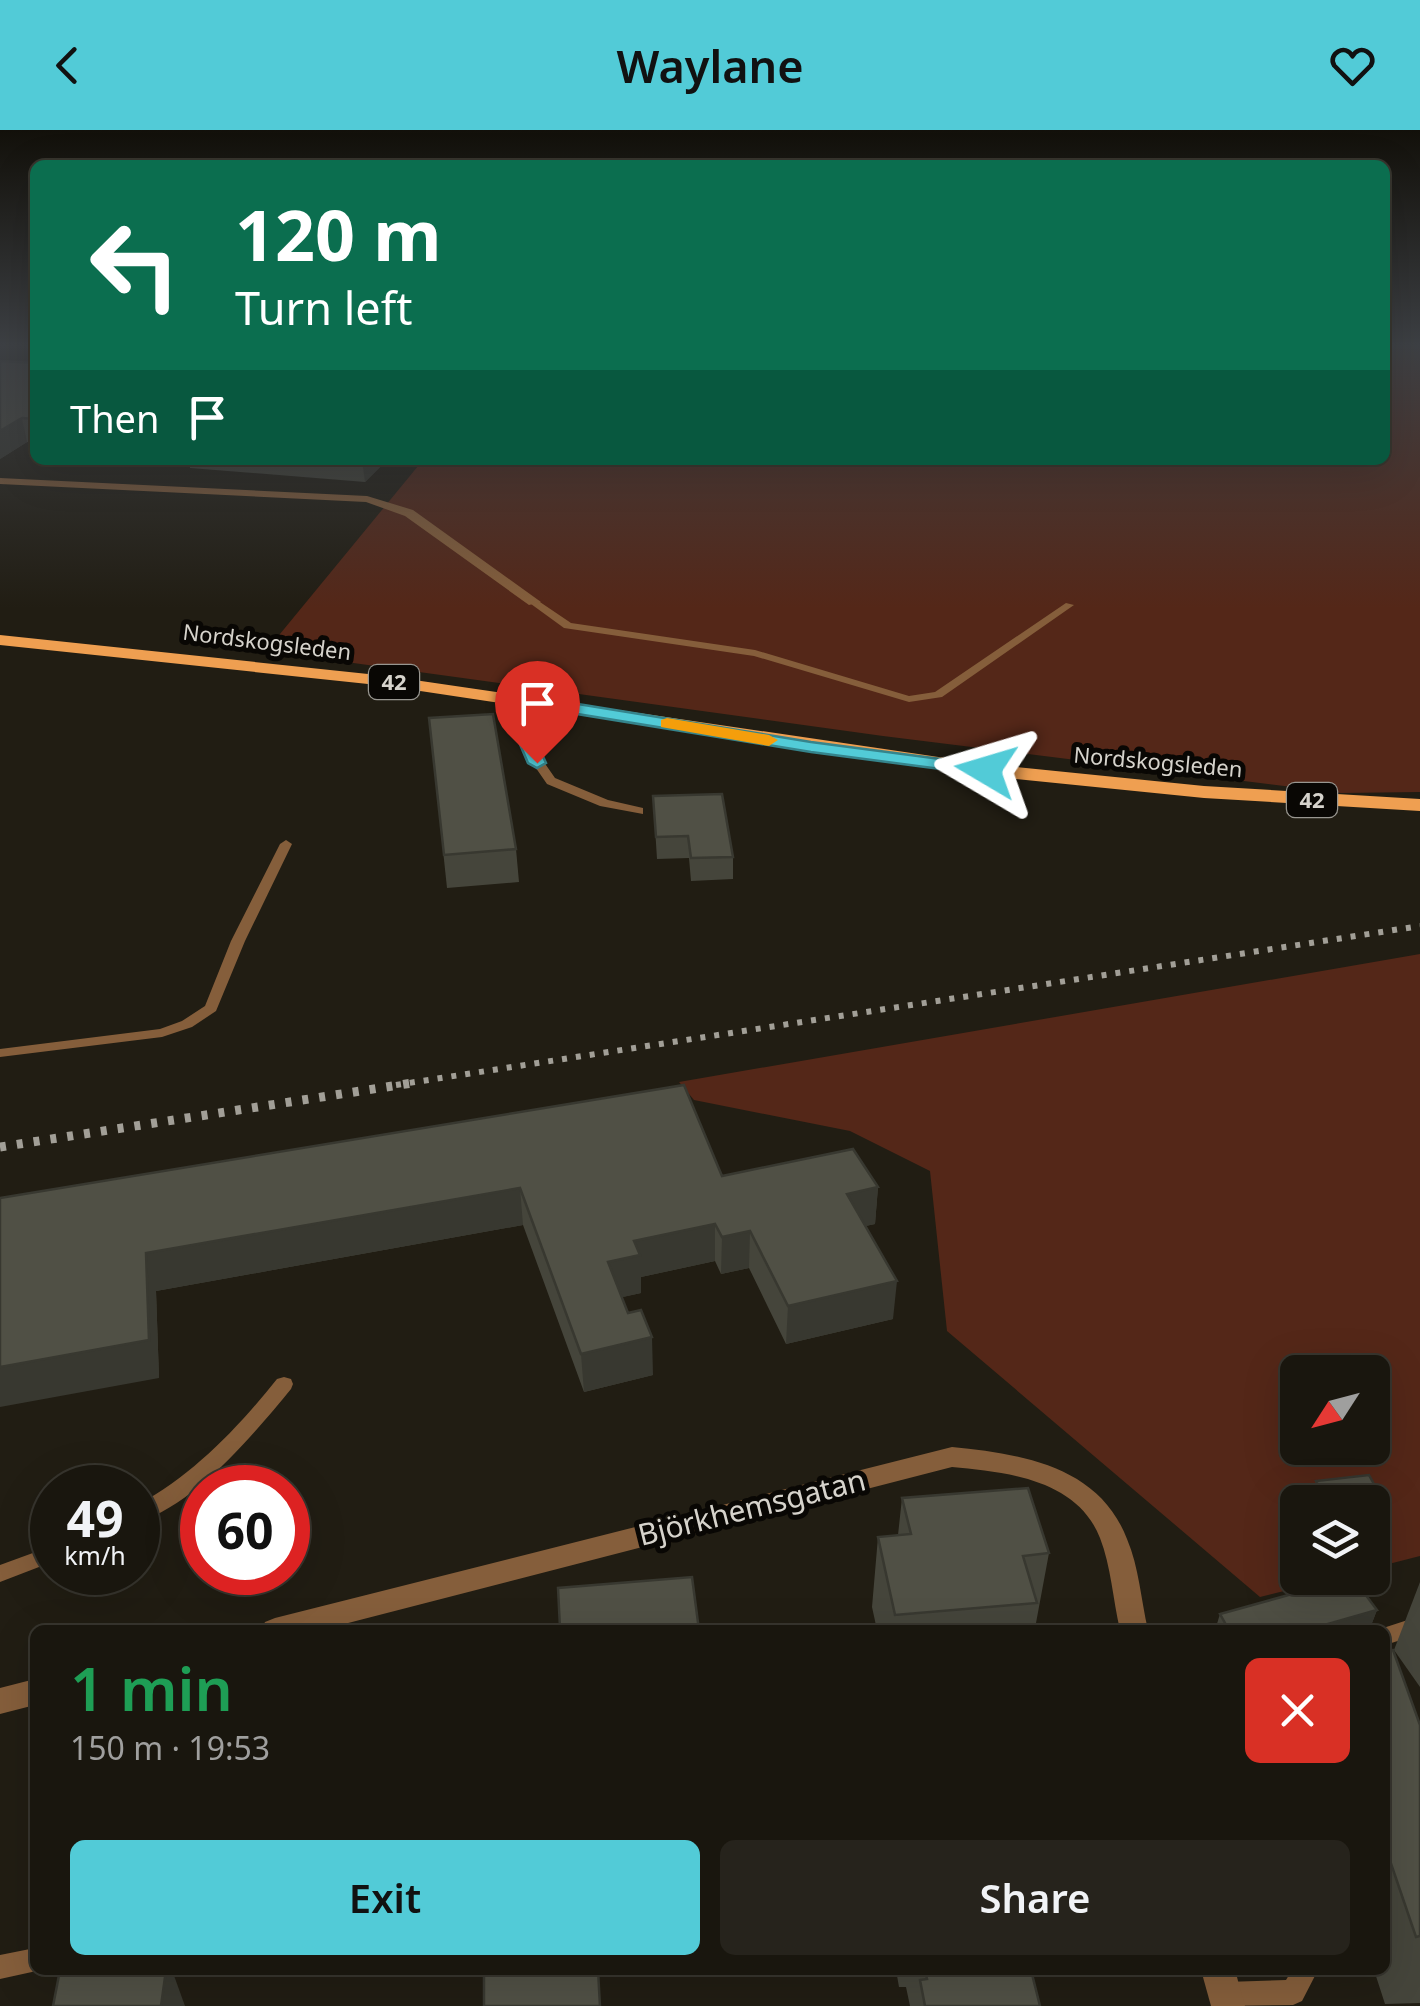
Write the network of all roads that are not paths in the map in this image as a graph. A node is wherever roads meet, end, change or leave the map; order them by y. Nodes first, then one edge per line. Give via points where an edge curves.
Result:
1 (0, 481) edge
2 (534, 602) joint
3 (1070, 605) dead end
4 (0, 640) edge
5 (541, 703) junction
6 (1420, 805) edge
7 (639, 811) dead end
8 (286, 844) dead end
9 (0, 1054) edge
10 (284, 1384) dead end
11 (160, 1500) edge
12 (30, 1562) edge
13 (0, 1574) edge
14 (295, 1625) edge
15 (1133, 1625) edge
16 (1420, 1625) edge
17 (1390, 1634) edge
18 (30, 1693) edge
19 (0, 1700) edge
20 (30, 1961) edge
21 (0, 1968) edge
22 (1303, 1975) edge
23 (1224, 1990) edge

1 - 2 street via 367,499 409,513
2 - 3 lane via 568,626 756,653 909,698 938,695
4 - 5 main road, Nordskogsleden / 42
5 - 6 main road, Nordskogsleden / 42 via 966,768
5 - 7 lane via 524,735 551,780
8 - 9 lane via 211,1008 162,1033
10 - 11 lane via 209,1470
12 - 13 lane
14 - 15 street, Björkhemsgatan via 952,1457 1024,1465 1058,1478 1096,1508 1113,1536
16 - 17 lane
18 - 19 street
20 - 21 lane
22 - 23 lane via 1292,1992

